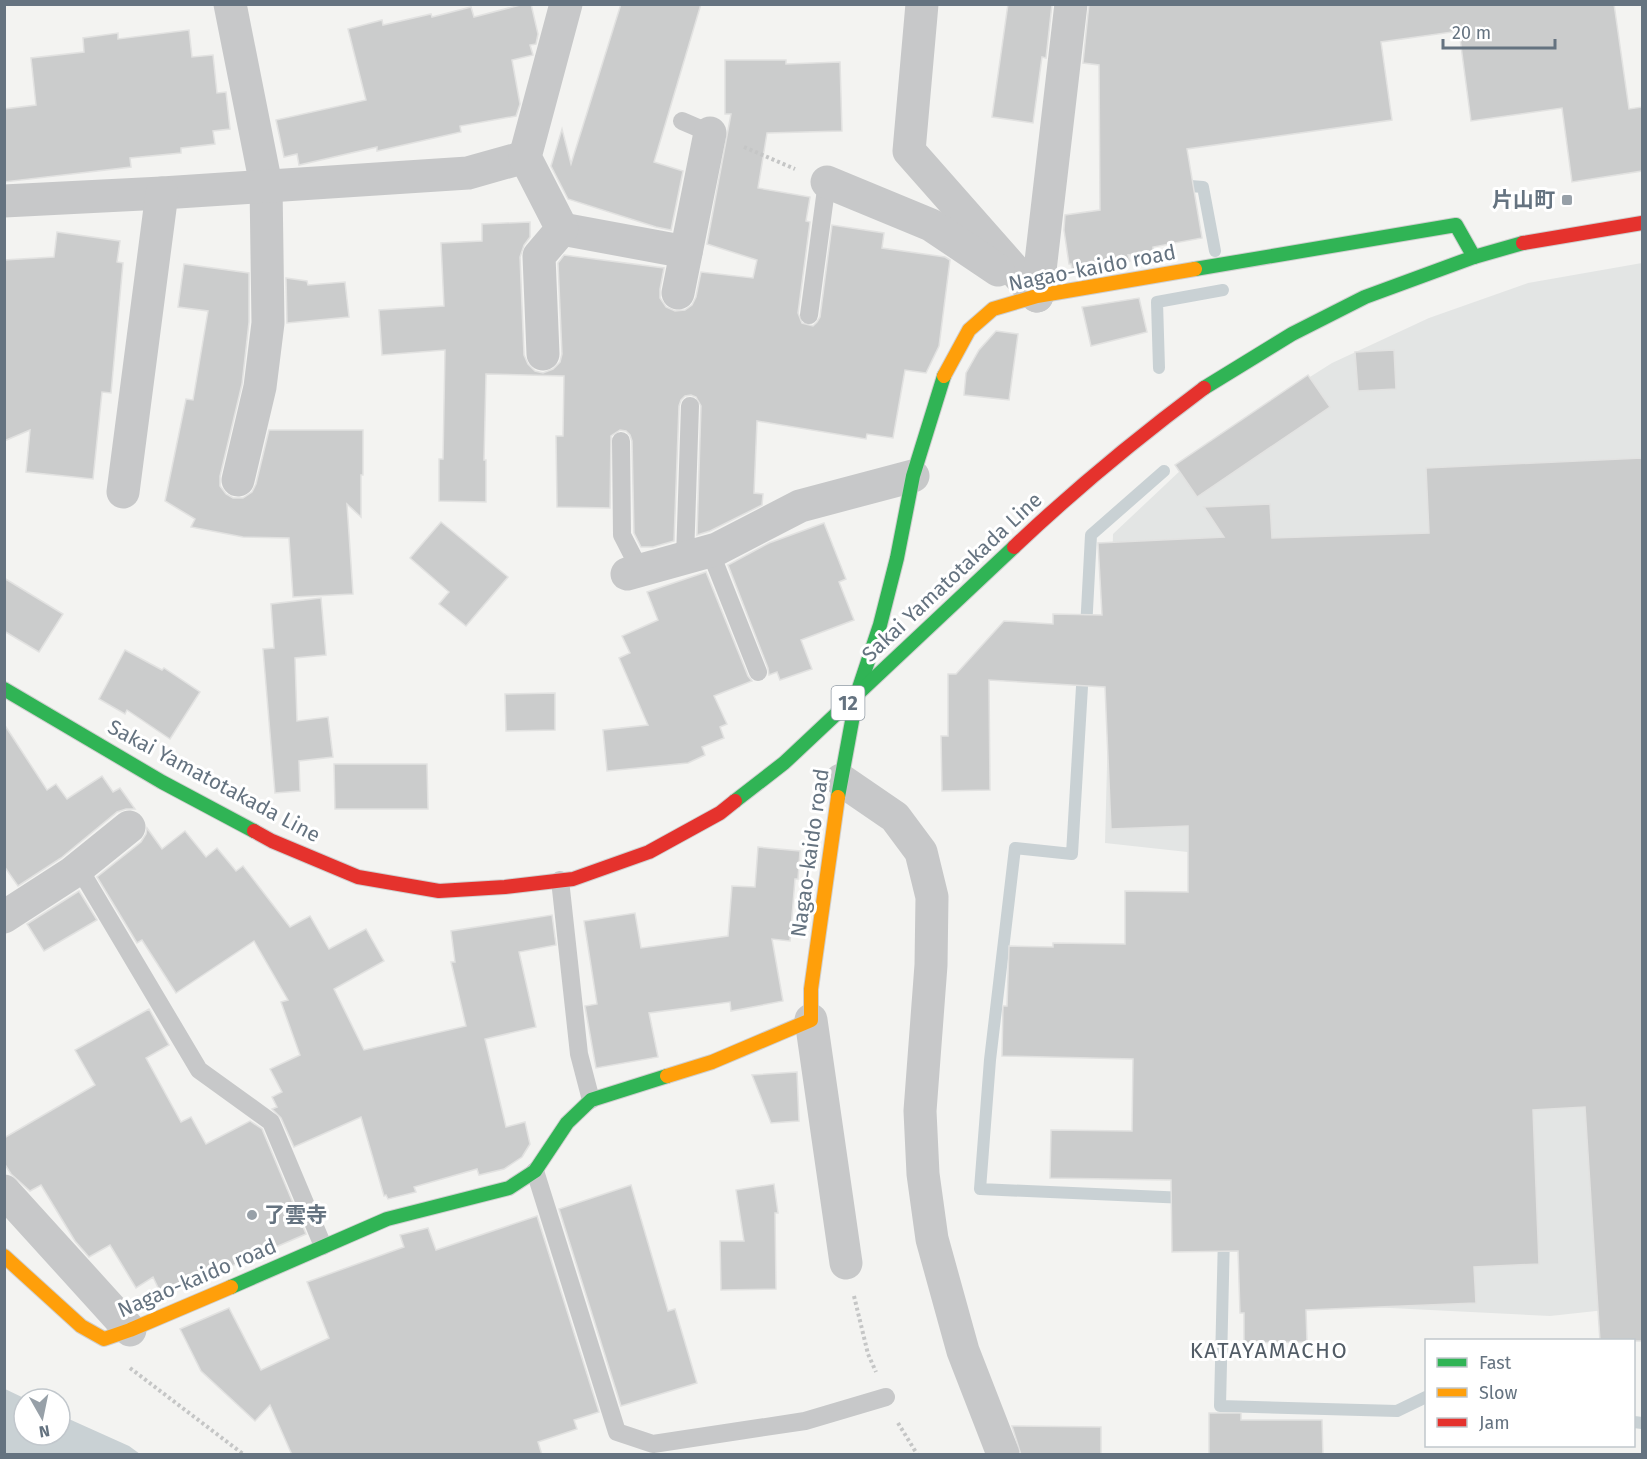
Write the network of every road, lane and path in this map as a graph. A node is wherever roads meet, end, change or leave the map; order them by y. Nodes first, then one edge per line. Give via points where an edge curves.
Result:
1 (230, 4) edge
2 (566, 4) edge
3 (922, 4) edge
4 (1071, 4) edge
5 (696, 127) joint
6 (525, 157) junction
7 (827, 182) junction
8 (266, 185) junction
9 (162, 193) junction
10 (4, 201) edge
11 (1642, 223) edge
12 (562, 229) junction
13 (686, 252) junction
14 (1473, 257) junction
15 (678, 293) dead end
16 (1037, 296) junction
17 (809, 315) dead end
18 (543, 354) dead end
19 (690, 406) dead end
20 (621, 441) dead end
21 (914, 476) junction
22 (238, 480) dead end
23 (123, 492) dead end
24 (697, 554) junction
25 (634, 572) joint
26 (758, 672) dead end
27 (4, 689) edge
28 (857, 694) junction
29 (841, 780) junction
30 (129, 827) dead end
31 (78, 868) junction
32 (560, 880) junction
33 (4, 917) edge
34 (811, 1020) junction
35 (591, 1100) junction
36 (535, 1172) junction
37 (4, 1191) edge
38 (323, 1246) junction
39 (4, 1256) edge
40 (846, 1263) joint
41 (117, 1334) junction
42 (886, 1397) junction
43 (243, 1455) edge
44 (917, 1455) edge
45 (1003, 1455) edge

1 - 8 street
2 - 6 street
3 - 16 street via 909,151
4 - 16 street
5 - 7 path
5 - 13 street
6 - 8 street via 468,173
6 - 12 street
7 - 16 street via 931,225
7 - 17 lane
8 - 9 street
8 - 22 street via 268,323 260,387
9 - 10 street
9 - 23 street
11 - 14 street, Sakai Yamatotakada Line / 12 via 1544,238
12 - 13 street
12 - 18 street via 539,256
13 - 15 street
14 - 16 street, Nagao-kaido road via 1456,225
14 - 28 street, Sakai Yamatotakada Line / 12 via 1365,297 1216,379 1140,436 1049,514
16 - 21 street, Nagao-kaido road via 993,309 969,330 946,371
19 - 24 lane
20 - 25 lane via 622,535
21 - 24 street via 800,506 717,549
21 - 28 street, Nagao-kaido road via 880,625
24 - 25 street
24 - 26 lane
27 - 32 street, Sakai Yamatotakada Line / 12 via 272,841 358,877 439,891
28 - 29 street, Nagao-kaido road
28 - 32 street, Sakai Yamatotakada Line / 12 via 784,763 720,813 649,852
29 - 34 street, Nagao-kaido road via 811,989
29 - 45 street via 895,817 921,852 932,897 920,1110 923,1174 932,1239 963,1352
30 - 31 street
31 - 33 street
31 - 38 lane via 199,1070 271,1122
32 - 35 lane via 579,1054
34 - 35 street, Nagao-kaido road via 712,1062
34 - 40 street
35 - 36 street, Nagao-kaido road via 567,1123
36 - 38 street, Nagao-kaido road via 509,1188 387,1219
36 - 42 lane via 617,1432 653,1444 805,1421
37 - 41 street
38 - 41 street, Nagao-kaido road
39 - 41 street, Nagao-kaido road via 81,1326
40 - 42 path via 868,1354
41 - 43 path via 121,1362
42 - 44 path

